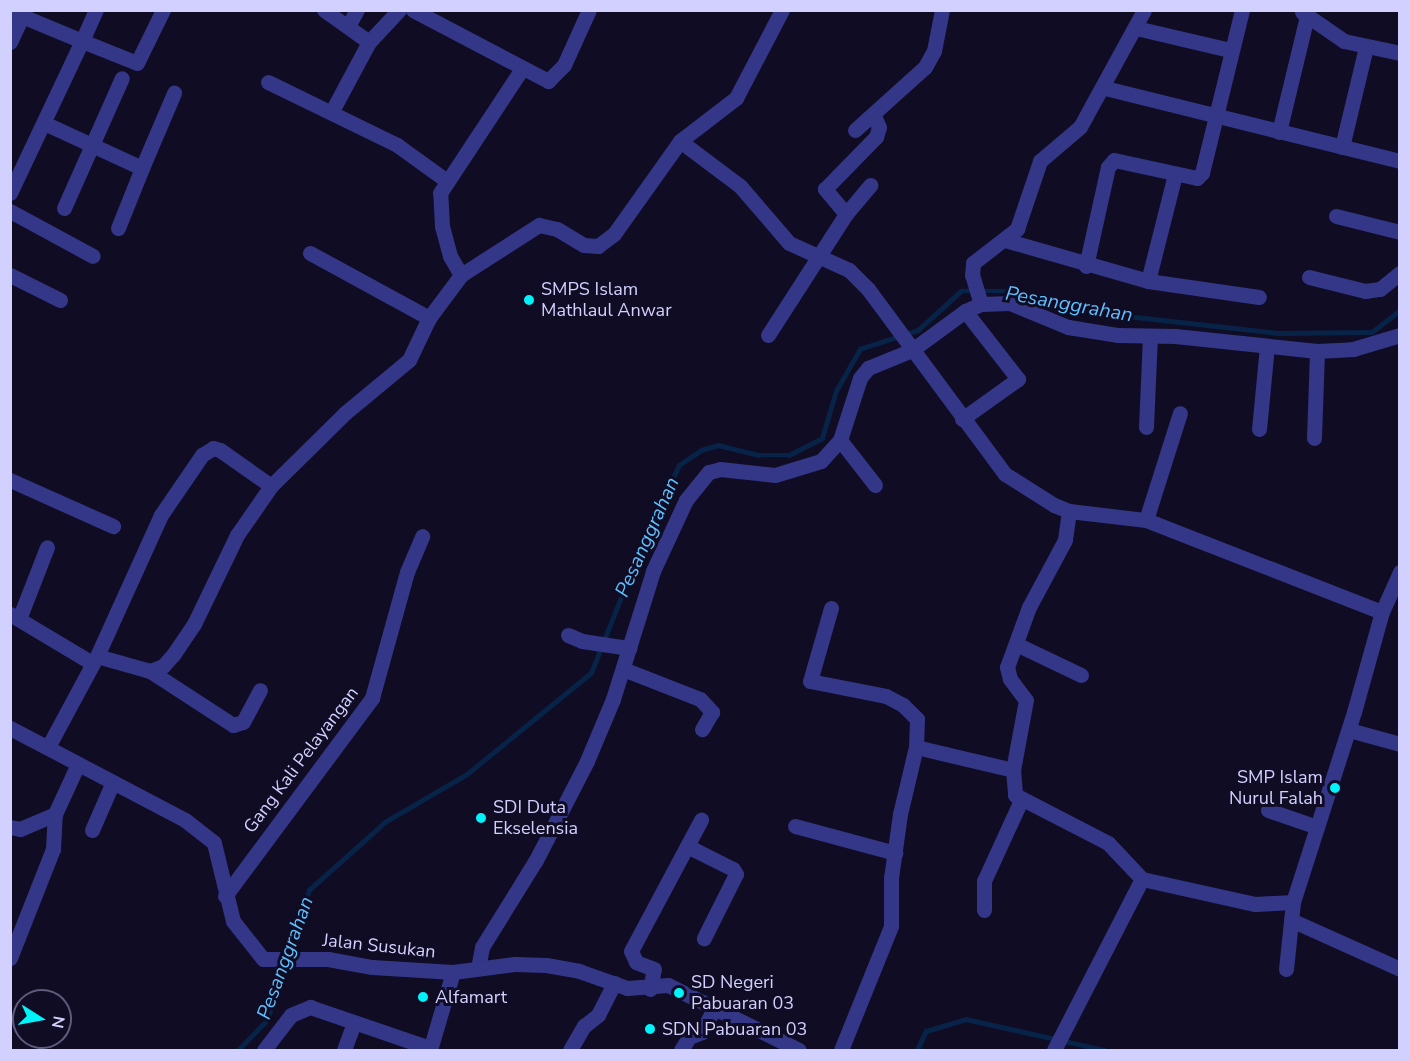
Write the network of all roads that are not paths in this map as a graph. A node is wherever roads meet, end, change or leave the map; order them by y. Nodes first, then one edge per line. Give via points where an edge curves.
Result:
1 (96, 10) edge
2 (163, 10) edge
3 (324, 10) edge
4 (357, 10) edge
5 (399, 10) edge
6 (412, 10) edge
7 (589, 10) edge
8 (782, 10) edge
9 (942, 10) edge
10 (1144, 10) edge
11 (1242, 10) edge
12 (20, 13) edge
13 (1304, 13) edge
14 (348, 26) junction
15 (1136, 28) junction
16 (82, 41) junction
17 (10, 42) edge
18 (369, 42) junction
19 (1366, 47) junction
20 (1230, 50) junction
21 (1400, 53) edge
22 (521, 70) junction
23 (122, 78) dead end
24 (268, 82) dead end
25 (1105, 88) junction
26 (174, 93) dead end
27 (332, 111) junction
28 (1214, 115) junction
29 (874, 116) junction
30 (44, 123) junction
31 (855, 130) dead end
32 (1279, 132) junction
33 (680, 141) junction
34 (92, 145) junction
35 (1342, 147) junction
36 (1400, 162) edge
37 (142, 168) junction
38 (1175, 174) junction
39 (447, 181) junction
40 (870, 185) dead end
41 (10, 193) edge
42 (64, 208) dead end
43 (10, 212) edge
44 (846, 214) junction
45 (1336, 216) dead end
46 (118, 228) dead end
47 (1400, 232) edge
48 (1005, 240) junction
49 (310, 253) dead end
50 (822, 255) junction
51 (93, 256) dead end
52 (1086, 266) junction
53 (1400, 273) edge
54 (10, 275) edge
55 (461, 275) junction
56 (1309, 277) dead end
57 (1148, 281) junction
58 (1259, 297) dead end
59 (60, 300) dead end
60 (979, 300) junction
61 (965, 311) junction
62 (429, 318) junction
63 (768, 334) dead end
64 (1400, 335) edge
65 (1150, 336) junction
66 (905, 343) junction
67 (1267, 346) junction
68 (1317, 351) junction
69 (1180, 413) dead end
70 (962, 420) junction
71 (1146, 427) dead end
72 (1259, 429) dead end
73 (1314, 438) dead end
74 (840, 440) junction
75 (10, 480) edge
76 (875, 485) dead end
77 (271, 486) junction
78 (1069, 511) junction
79 (1146, 520) junction
80 (113, 526) dead end
81 (422, 536) dead end
82 (47, 547) dead end
83 (1400, 572) edge
84 (831, 608) dead end
85 (1382, 612) junction
86 (15, 616) edge
87 (568, 634) dead end
88 (1016, 644) junction
89 (624, 647) junction
90 (94, 660) junction
91 (623, 669) junction
92 (150, 671) junction
93 (1081, 675) dead end
94 (260, 690) dead end
95 (10, 728) edge
96 (702, 729) dead end
97 (1349, 730) junction
98 (1400, 744) edge
99 (48, 747) junction
100 (916, 747) junction
101 (78, 764) junction
102 (1013, 770) junction
103 (112, 782) junction
104 (1021, 800) junction
105 (1268, 810) dead end
106 (55, 814) junction
107 (701, 820) dead end
108 (795, 826) dead end
109 (10, 827) edge
110 (1317, 827) junction
111 (92, 830) dead end
112 (687, 846) junction
113 (895, 854) junction
114 (1142, 879) junction
115 (225, 896) junction
116 (1293, 902) junction
117 (984, 910) dead end
118 (1291, 920) junction
119 (705, 938) dead end
120 (12, 950) edge
121 (478, 968) junction
122 (1286, 969) dead end
123 (1400, 969) edge
124 (453, 972) junction
125 (614, 984) junction
126 (650, 989) junction
127 (715, 1007) junction
128 (353, 1025) junction
129 (430, 1049) edge
130 (264, 1050) edge
131 (344, 1050) edge
132 (570, 1050) edge
133 (681, 1050) edge
134 (799, 1050) edge
135 (841, 1050) edge
136 (1054, 1050) edge

1 - 16 street
2 - 16 street via 137,63
3 - 14 street
4 - 14 street
5 - 18 street
6 - 22 street
7 - 22 street via 577,41 555,78 543,81
8 - 33 street via 736,98
9 - 29 street via 934,51 925,67
10 - 15 street
11 - 20 street
12 - 16 street
12 - 17 street
13 - 19 street via 1332,35
13 - 32 street
14 - 18 street
15 - 20 street
15 - 25 street
16 - 30 street
18 - 27 street
19 - 21 street
19 - 35 street
20 - 28 street
22 - 39 street
23 - 34 street
24 - 27 street
25 - 28 street
25 - 48 street via 1080,127 1040,161 1017,229
26 - 37 street
27 - 39 street via 397,146
28 - 32 street
28 - 38 street via 1200,177
29 - 31 street
29 - 44 street via 879,127 876,137 825,189
30 - 34 street
30 - 41 street
32 - 35 street
33 - 50 street via 745,190 789,243
33 - 55 street via 614,234 598,246 584,245 557,229 539,225
34 - 37 street
34 - 42 street
35 - 36 street
37 - 46 street
38 - 52 street via 1114,160 1108,167
38 - 57 street
39 - 55 street via 440,193 438,210 450,256
40 - 44 street
43 - 51 street
44 - 50 street
45 - 47 street
48 - 52 street
48 - 60 street via 983,252 973,263
49 - 62 street
50 - 63 street
50 - 66 street via 849,270 868,289
52 - 57 street
53 - 56 street via 1380,289 1365,291
54 - 59 street
55 - 62 street
57 - 58 street
60 - 61 street
60 - 65 street via 1010,303 1068,327
61 - 66 street
61 - 70 street via 1018,379
62 - 77 street via 409,360 345,413
64 - 68 street via 1353,349
65 - 67 street
65 - 71 street
66 - 70 street
66 - 74 street via 860,378
67 - 68 street
67 - 72 street
68 - 73 street
69 - 79 street
70 - 78 street via 1005,474
74 - 76 street
74 - 89 street via 821,461 806,468 775,475 720,469 698,482 653,571
75 - 80 street
77 - 90 street via 220,450 213,448 202,455 161,515
77 - 92 street via 237,535 194,624 168,661
78 - 79 street
78 - 88 street via 1065,540 1029,606
79 - 85 street
81 - 115 street, Gang Kali Pelayangan via 407,572 372,698
82 - 86 street
83 - 85 street
84 - 100 street via 810,681 886,696 903,705 917,719
85 - 97 street
86 - 90 street
87 - 89 street
88 - 93 street
88 - 102 street via 1007,667 1026,706
89 - 91 street
90 - 92 street
90 - 99 street
91 - 96 street via 700,699 712,712
91 - 121 street via 569,797 487,939
92 - 94 street via 233,725 243,722
95 - 99 street, Jalan Susukan
97 - 98 street
97 - 110 street
99 - 101 street, Jalan Susukan
100 - 102 street
100 - 113 street
101 - 103 street, Jalan Susukan
101 - 106 street
102 - 104 street via 1015,795
103 - 111 street
103 - 115 street, Jalan Susukan via 185,820 214,843
104 - 114 street via 1108,843
104 - 117 street via 984,881
105 - 110 street
106 - 109 street via 20,829
106 - 120 street via 53,849
107 - 112 street
108 - 113 street
110 - 116 street
112 - 119 street via 736,874
112 - 126 street via 631,951 636,962 654,969
113 - 135 street via 888,937
114 - 116 street via 1255,904
114 - 136 street
115 - 124 street, Jalan Susukan via 233,921 263,959 300,958
116 - 118 street
118 - 122 street
118 - 123 street
121 - 124 street, Jalan Susukan
121 - 125 street, Jalan Susukan via 546,965 579,970
124 - 129 street
125 - 126 street, Jalan Susukan
125 - 132 street via 598,1015 584,1026
126 - 127 street, Jalan Susukan via 677,988
127 - 133 street via 702,1032 689,1037
127 - 134 street, Jalan Susukan
128 - 129 street
128 - 130 street via 310,1007 299,1010 282,1024
128 - 131 street

